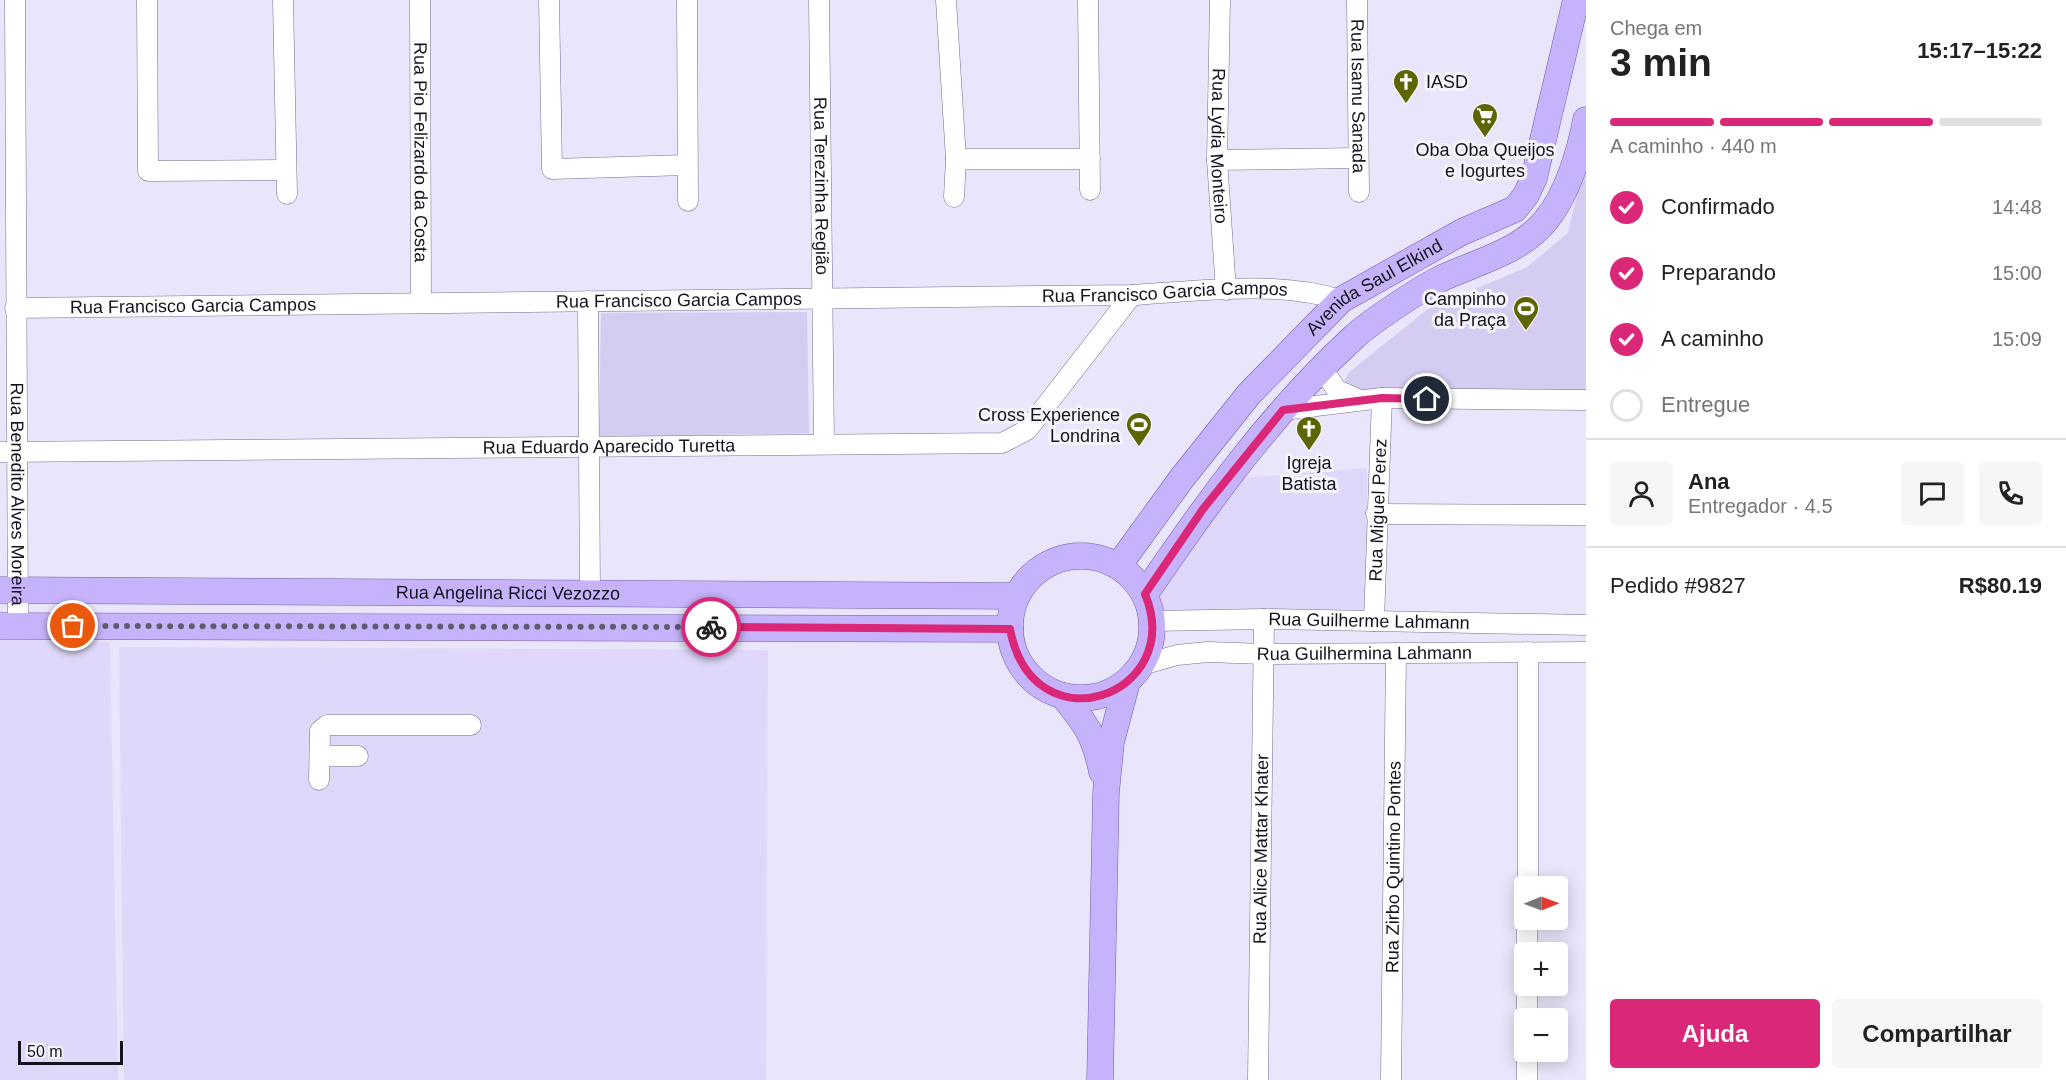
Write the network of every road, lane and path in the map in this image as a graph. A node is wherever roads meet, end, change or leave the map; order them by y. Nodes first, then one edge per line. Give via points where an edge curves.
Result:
1 (15, 0) edge
2 (147, 0) edge
3 (283, 0) edge
4 (420, 0) edge
5 (549, 0) edge
6 (687, 0) edge
7 (819, 0) edge
8 (946, 0) edge
9 (1088, 0) edge
10 (1220, 0) edge
11 (1357, 0) edge
12 (1576, 0) edge
13 (7, 93) edge
14 (1586, 120) edge
15 (1358, 158) junction
16 (956, 159) junction
17 (1090, 159) junction
18 (1582, 159) edge
19 (1217, 160) junction
20 (687, 165) junction
21 (286, 170) junction
22 (1090, 190) dead end
23 (1359, 192) dead end
24 (286, 194) dead end
25 (954, 197) dead end
26 (688, 201) dead end
27 (7, 227) edge
28 (1472, 228) junction
29 (1488, 259) junction
30 (1226, 290) junction
31 (1132, 295) junction
32 (821, 300) junction
33 (1341, 300) junction
34 (588, 301) junction
35 (422, 303) junction
36 (15, 308) junction
37 (8, 331) edge
38 (1321, 368) junction
39 (1382, 398) junction
40 (1360, 400) junction
41 (1586, 400) edge
42 (1283, 410) junction
43 (824, 444) junction
44 (589, 446) junction
45 (8, 452) edge
46 (1376, 514) junction
47 (1586, 515) edge
48 (1119, 566) junction
49 (9, 590) edge
50 (553, 592) junction
51 (590, 592) junction
52 (1145, 594) junction
53 (1016, 596) junction
54 (1264, 620) junction
55 (1153, 621) junction
56 (1374, 621) junction
57 (1586, 625) edge
58 (9, 626) edge
59 (553, 628) junction
60 (1010, 629) junction
61 (1528, 652) junction
62 (1586, 652) edge
63 (1396, 653) junction
64 (1264, 654) junction
65 (1135, 673) junction
66 (1063, 696) junction
67 (471, 725) dead end
68 (320, 756) junction
69 (358, 756) dead end
70 (320, 780) dead end
71 (1106, 793) junction
72 (1528, 876) edge
73 (1527, 1062) edge
74 (1100, 1080) edge
75 (1258, 1080) edge
76 (1391, 1080) edge
77 (1527, 1080) edge

1 - 13 street, Rua Benedito Alves Moreira
2 - 21 street via 147,171
3 - 21 street
4 - 35 street, Rua Pio Felizardo da Costa
5 - 20 street via 552,169
6 - 20 street
7 - 32 street, Rua Terezinha Região
8 - 16 street
9 - 17 street
10 - 19 street, Rua Lydia Monteiro
11 - 15 street, Rua Isamu Sanada
12 - 28 main road, Avenida Saul Elkind via 1534,178 1515,209
13 - 27 street, Rua Benedito Alves Moreira
14 - 18 main road, Avenida Saul Elkind
15 - 19 street
15 - 23 street, Rua Isamu Sanada
16 - 17 street
16 - 25 street
17 - 22 street
18 - 29 main road, Avenida Saul Elkind via 1547,220 1520,244
19 - 30 street, Rua Lydia Monteiro
20 - 26 street
21 - 24 street
27 - 36 street, Rua Benedito Alves Moreira
28 - 29 main road
28 - 33 main road, Avenida Saul Elkind
29 - 38 main road, Avenida Saul Elkind via 1437,280 1356,335
30 - 31 street, Rua Francisco Garcia Campos
30 - 33 street, Rua Francisco Garcia Campos via 1305,291
31 - 32 street, Rua Francisco Garcia Campos
31 - 43 street, Rua Eduardo Aparecido Turetta via 1027,430 1015,438 1002,443
32 - 34 street, Rua Francisco Garcia Campos
32 - 43 street, Rua Terezinha Região
33 - 48 main road, Avenida Saul Elkind via 1249,394
34 - 35 street, Rua Francisco Garcia Campos
34 - 44 street
35 - 36 street, Rua Francisco Garcia Campos
36 - 37 street, Rua Benedito Alves Moreira
37 - 45 street, Rua Benedito Alves Moreira
38 - 40 street via 1337,390
38 - 42 main road, Avenida Saul Elkind
39 - 40 street
39 - 41 street
39 - 46 street, Rua Miguel Perez
40 - 42 street
42 - 52 main road, Avenida Saul Elkind via 1203,509
43 - 44 street, Rua Eduardo Aparecido Turetta
44 - 45 street, Rua Eduardo Aparecido Turetta
44 - 51 street
45 - 49 street, Rua Benedito Alves Moreira
46 - 47 street
46 - 56 street, Rua Miguel Perez
48 - 52 main road via 1130,573
48 - 53 main road via 1101,557 1061,557 1027,579
49 - 50 main road, Rua Angelina Ricci Vezozzo
49 - 58 street, Rua Benedito Alves Moreira
50 - 51 main road, Rua Angelina Ricci Vezozzo
50 - 59 main road
51 - 53 main road, Rua Angelina Ricci Vezozzo
52 - 55 main road
53 - 60 main road
54 - 55 street, Rua Guilherme Lahmann
54 - 56 street, Rua Guilherme Lahmann
54 - 64 street, Rua Alice Mattar Khater
55 - 65 main road via 1151,644
56 - 57 street, Rua Guilherme Lahmann
58 - 59 main road
59 - 60 main road
60 - 66 main road via 1014,651 1025,672 1042,687
61 - 62 street, Rua Guilhermina Lahmann
61 - 63 street, Rua Guilhermina Lahmann
61 - 72 street
63 - 64 street, Rua Guilhermina Lahmann
63 - 76 street, Rua Zirbo Quintino Pontes
64 - 65 street, Rua Guilhermina Lahmann via 1177,655
64 - 75 street, Rua Alice Mattar Khater
65 - 66 main road via 1108,694 1085,699
65 - 71 main road via 1111,742
66 - 71 main road via 1096,744
67 - 68 street via 327,725 320,731
68 - 69 street
68 - 70 street
71 - 74 main road
73 - 77 street

